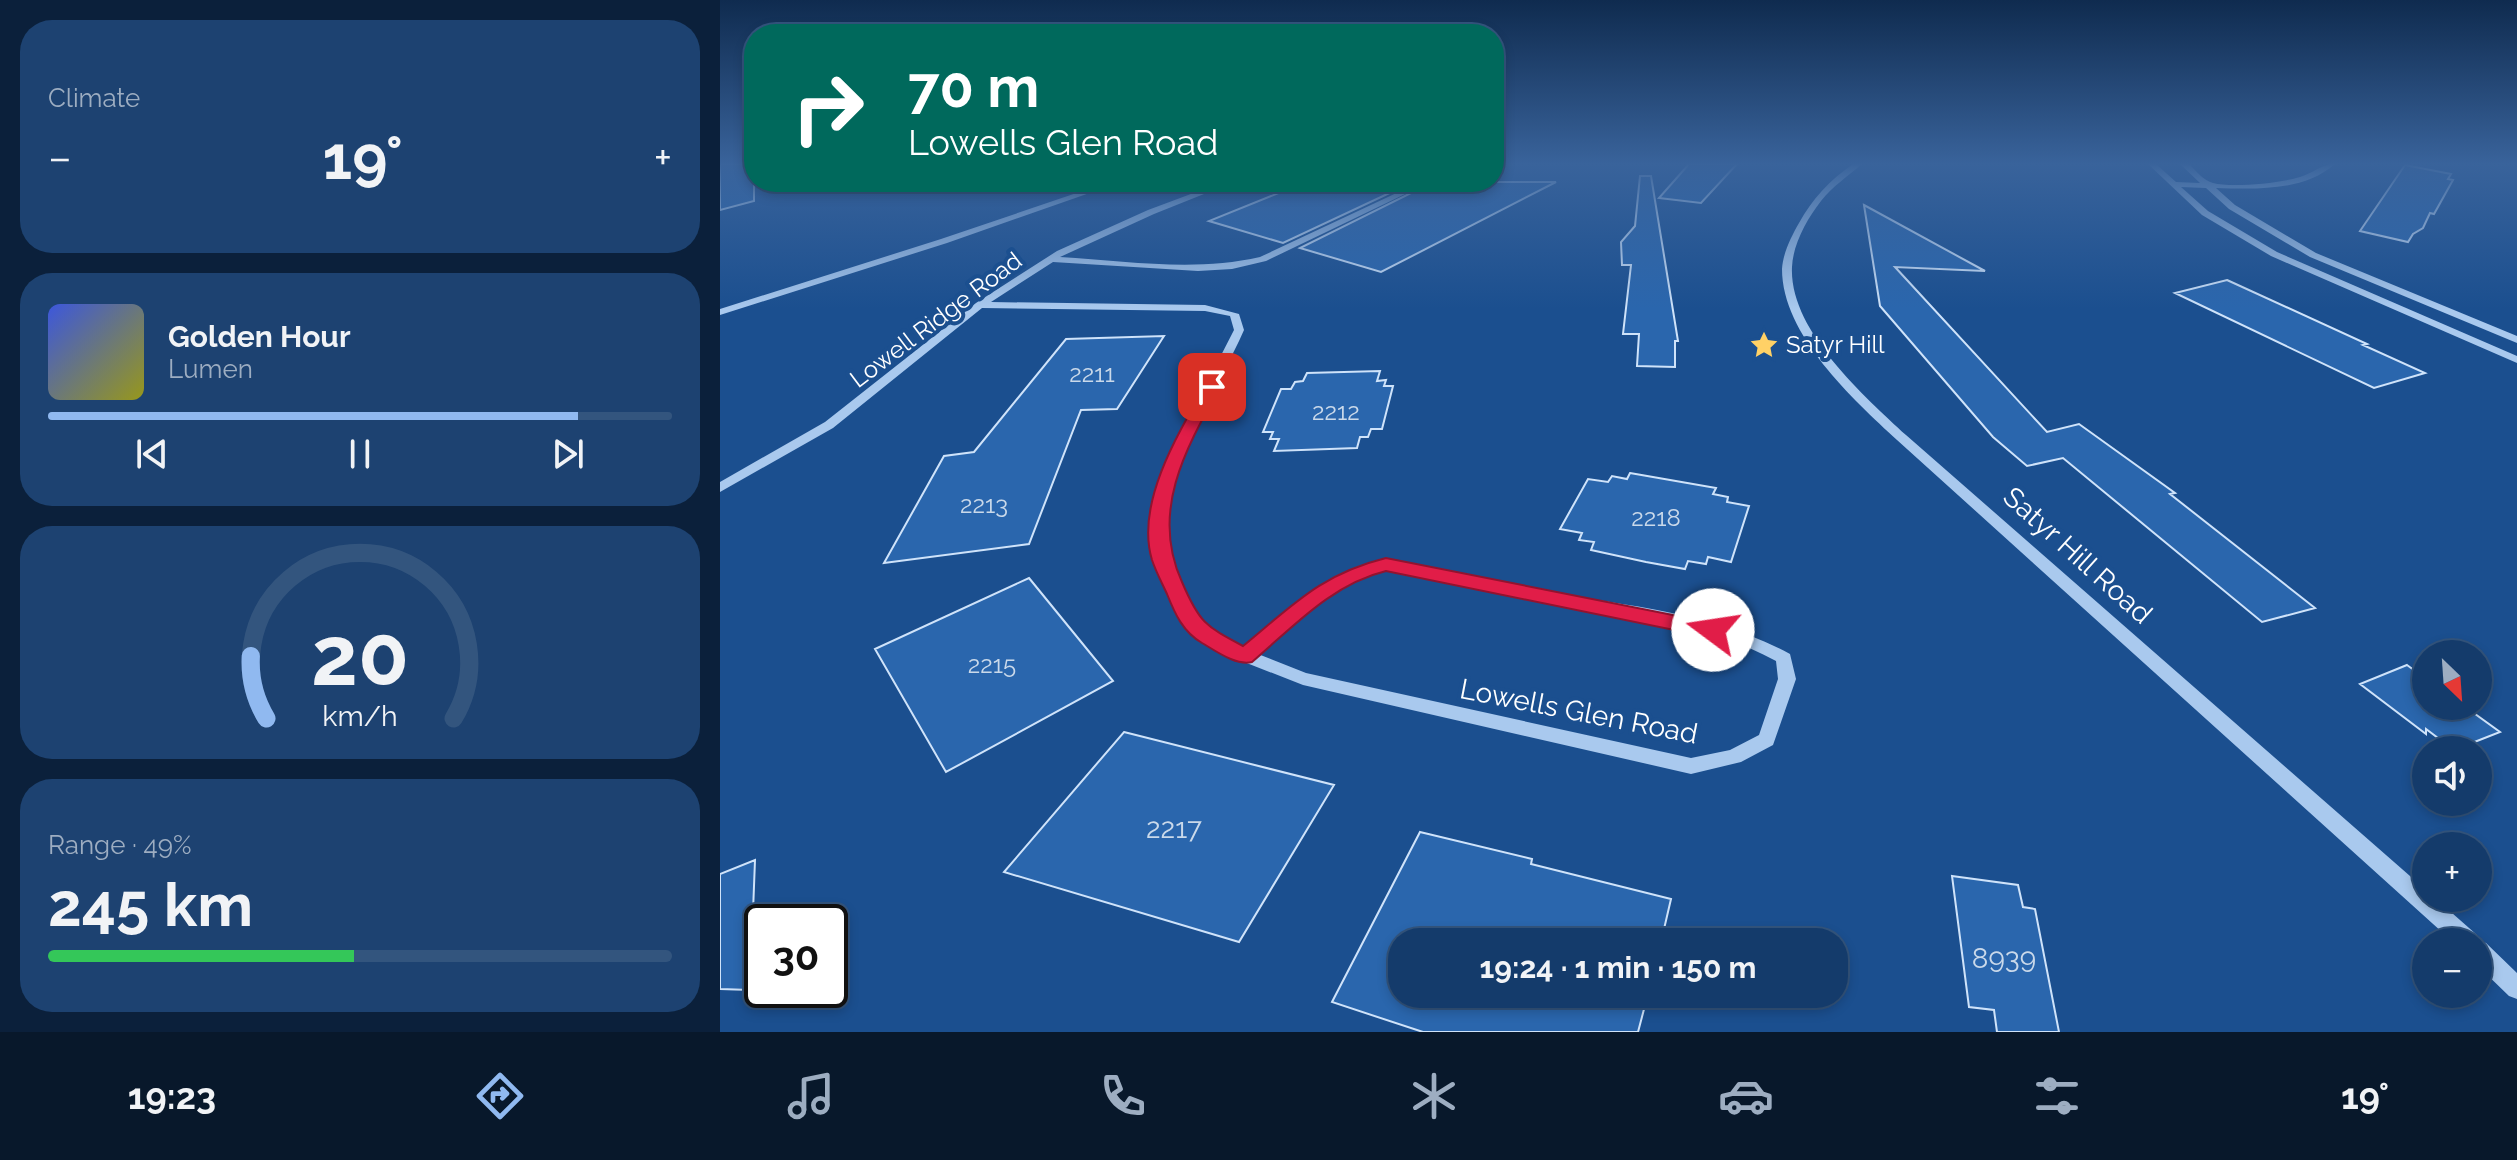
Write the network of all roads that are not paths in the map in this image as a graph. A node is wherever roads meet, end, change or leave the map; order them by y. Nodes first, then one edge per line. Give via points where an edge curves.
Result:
1 (1029, 212) edge
2 (1153, 212) edge
3 (1362, 212) edge
4 (1808, 212) edge
5 (2204, 212) edge
6 (2241, 212) edge
7 (1051, 259) junction
8 (980, 305) junction
9 (720, 312) edge
10 (2517, 340) edge
11 (2517, 360) edge
12 (720, 488) edge
13 (1245, 656) junction
14 (2453, 928) edge
15 (2492, 964) edge
16 (2517, 988) edge

1 - 9 street
2 - 7 street, Lowell Ridge Road
3 - 7 street via 1263,259 1232,266
4 - 14 street, Satyr Hill Road via 1787,271 1798,314 1832,365 1949,480
5 - 11 street via 2274,254
6 - 10 street via 2313,255
7 - 8 street, Lowell Ridge Road
8 - 12 street, Lowell Ridge Road via 829,425
8 - 13 street, Lowells Glen Road via 1205,308 1234,314 1239,330 1182,441 1158,521 1161,558 1188,619 1205,635
13 - 13 street, Lowells Glen Road via 1327,588 1357,571 1386,564 1689,623 1763,644 1784,658 1787,679 1767,740 1734,757 1691,766 1303,679
15 - 16 street

